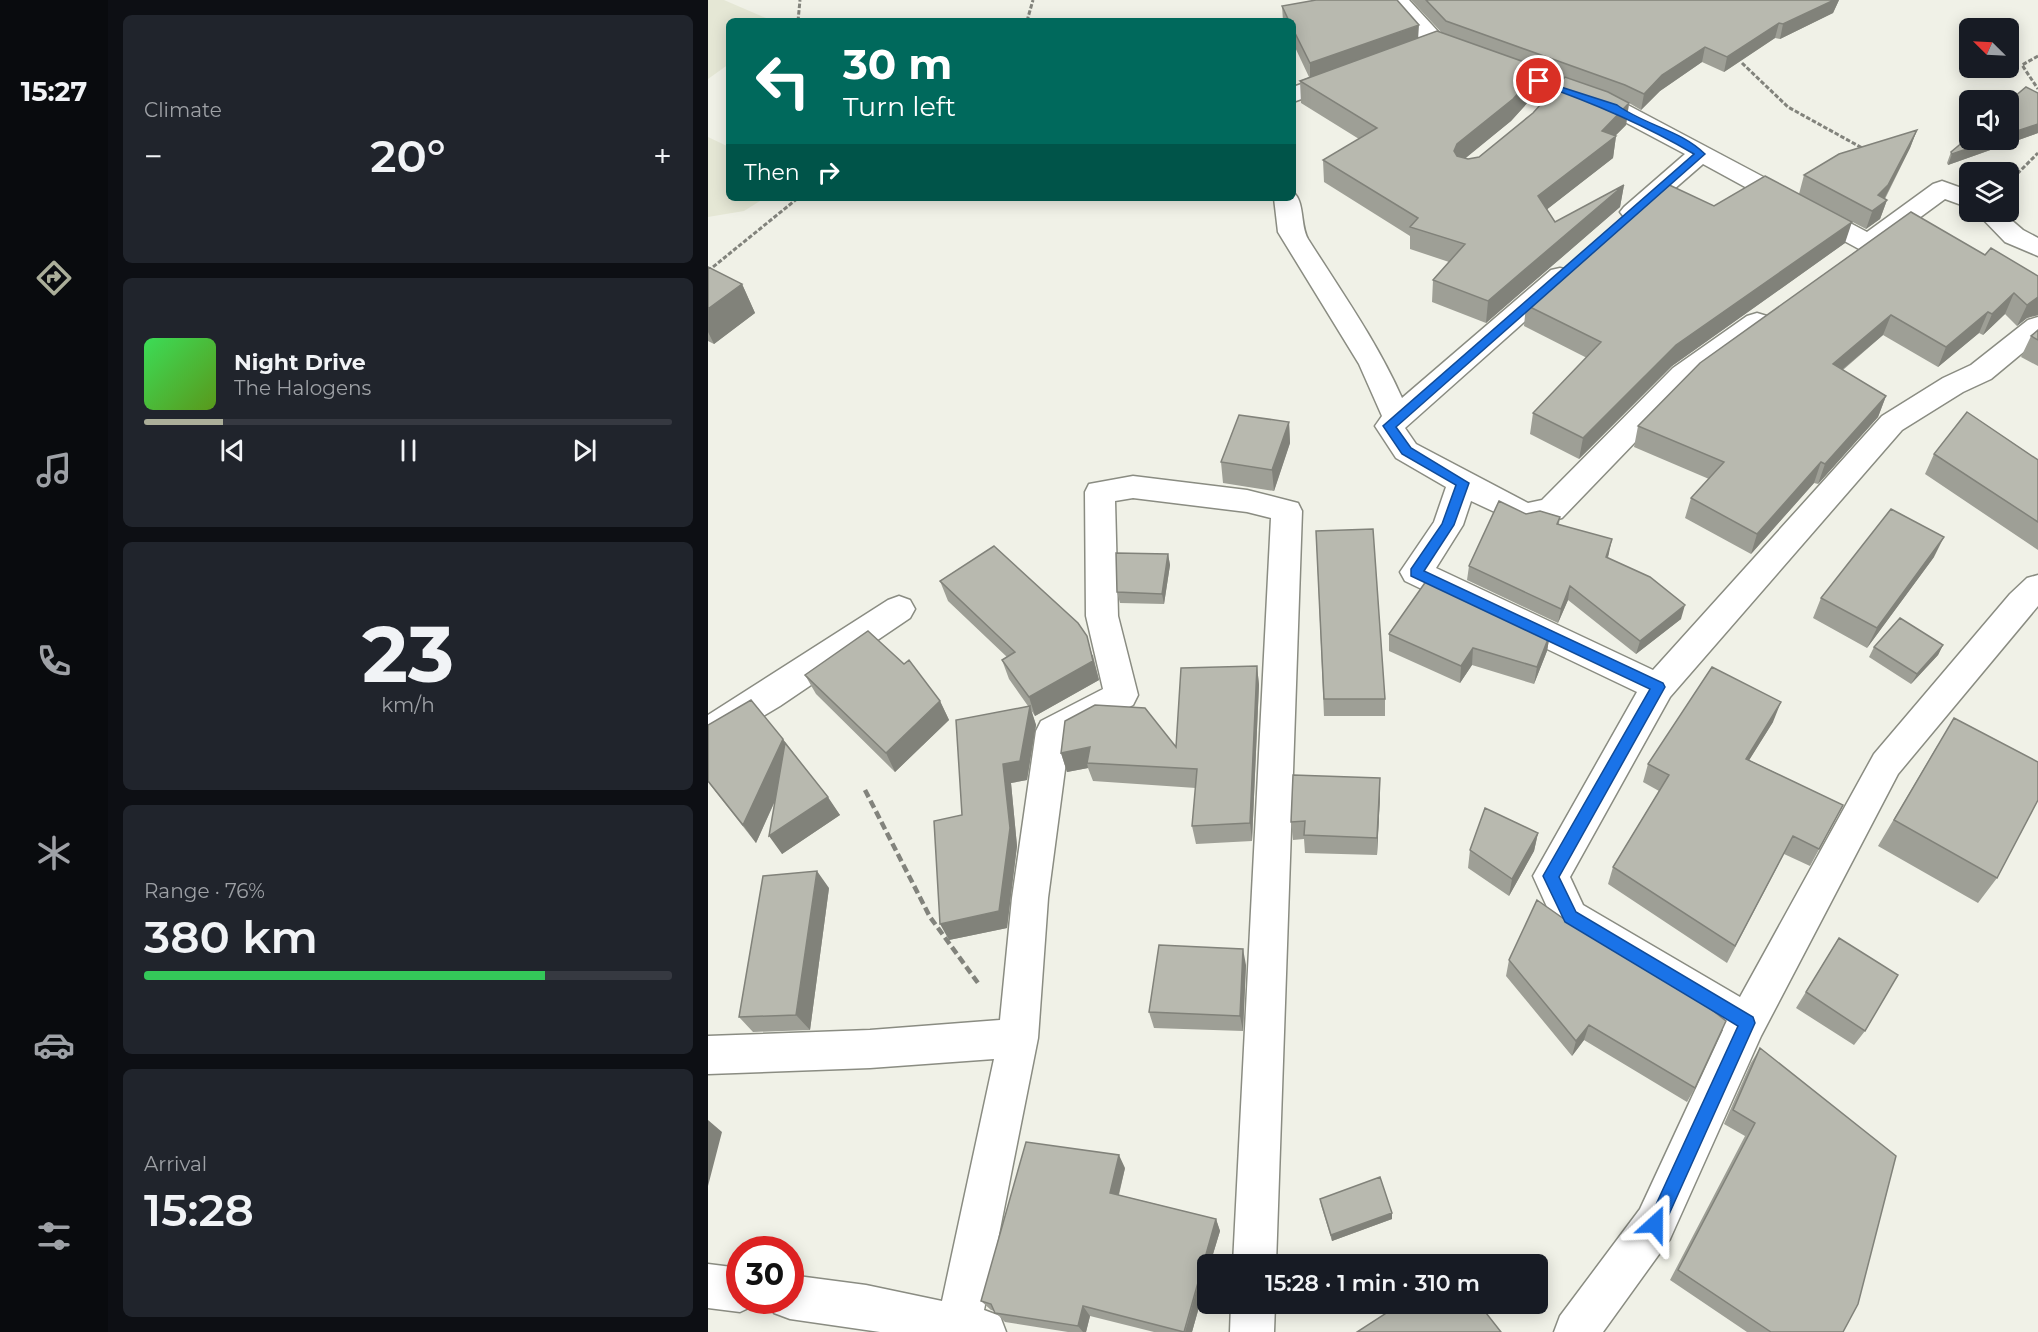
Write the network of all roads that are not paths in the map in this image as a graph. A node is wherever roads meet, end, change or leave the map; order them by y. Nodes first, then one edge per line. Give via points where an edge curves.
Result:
1 (1398, 0) edge
2 (1359, 71) edge
3 (1296, 94) edge
4 (1700, 154) junction
5 (1959, 196) edge
6 (1286, 201) edge
7 (1999, 222) edge
8 (1613, 230) edge
9 (1868, 243) junction
10 (2038, 248) edge
11 (1586, 253) edge
12 (1842, 262) edge
13 (1779, 307) edge
14 (2038, 326) edge
15 (1397, 418) junction
16 (1462, 483) junction
17 (2038, 587) edge
18 (899, 609) dead end
19 (1658, 687) junction
20 (708, 732) edge
21 (1747, 1023) junction
22 (1018, 1038) junction
23 (708, 1055) edge
24 (1255, 1254) edge
25 (708, 1286) edge
26 (726, 1288) edge
27 (804, 1299) edge
28 (1253, 1314) edge
29 (972, 1328) edge
30 (1252, 1332) edge
31 (1576, 1332) edge

1 - 4 street via 1425,47 1550,95 1614,107
2 - 3 street
4 - 8 street
4 - 9 street
5 - 9 street via 1942,189
6 - 15 street via 1291,232 1373,364
7 - 10 street via 2014,236
9 - 12 street
11 - 15 street
13 - 16 street via 1683,375 1551,510 1526,514
14 - 19 street via 1981,372 1892,423
15 - 16 street via 1389,426 1406,451
16 - 19 street via 1448,525 1416,572
17 - 21 street via 1886,764
18 - 20 street
19 - 21 street via 1551,876 1570,917
21 - 31 street via 1655,1224
22 - 23 street
22 - 24 street via 1030,898 1053,731 1121,695 1102,616 1100,492 1133,487 1247,501 1287,511
22 - 29 street
25 - 26 street
27 - 29 street
28 - 30 street

